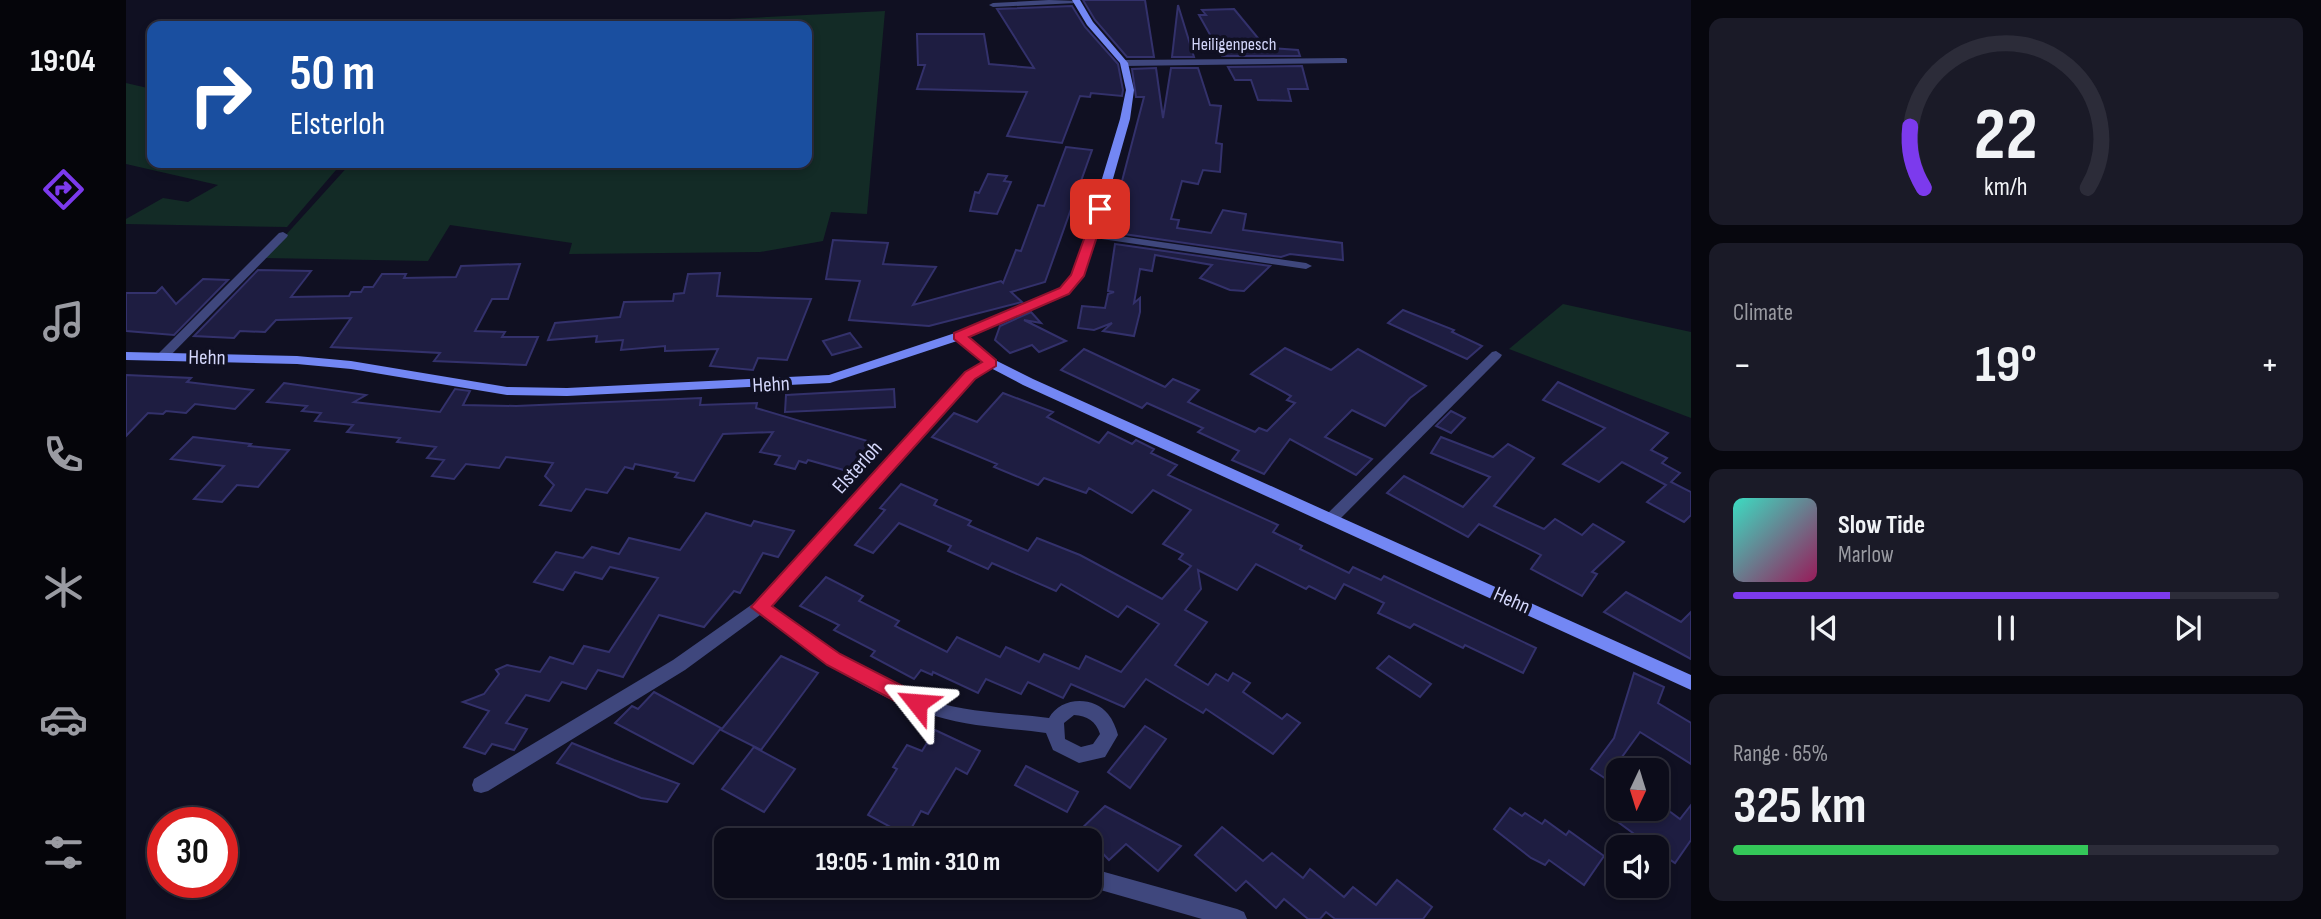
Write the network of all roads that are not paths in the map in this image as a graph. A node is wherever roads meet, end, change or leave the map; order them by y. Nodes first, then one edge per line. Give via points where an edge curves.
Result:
1 (1076, 0) edge
2 (993, 5) dead end
3 (1344, 61) dead end
4 (1124, 63) junction
5 (283, 235) dead end
6 (1093, 235) junction
7 (1306, 266) dead end
8 (959, 336) junction
9 (1496, 355) dead end
10 (126, 356) edge
11 (162, 357) junction
12 (991, 363) junction
13 (1331, 519) junction
14 (760, 607) junction
15 (1691, 683) edge
16 (1053, 726) dead end
17 (481, 785) dead end
18 (1102, 880) edge
19 (1237, 919) edge

1 - 2 street
1 - 4 street
3 - 4 street, Heiligenpesch
4 - 6 street via 1130,90 1125,119
5 - 11 street, Hehn
6 - 7 street
6 - 8 street via 1077,276 1065,291
8 - 11 street, Hehn via 830,379 567,392 493,389 297,360
8 - 12 street, Hehn
9 - 13 street
10 - 11 street, Hehn
12 - 13 street, Hehn
12 - 14 street, Elsterloh via 970,376
13 - 15 street, Hehn
14 - 16 street via 834,659 917,703 961,715
14 - 17 street, Elsterloh via 679,665
18 - 19 street

